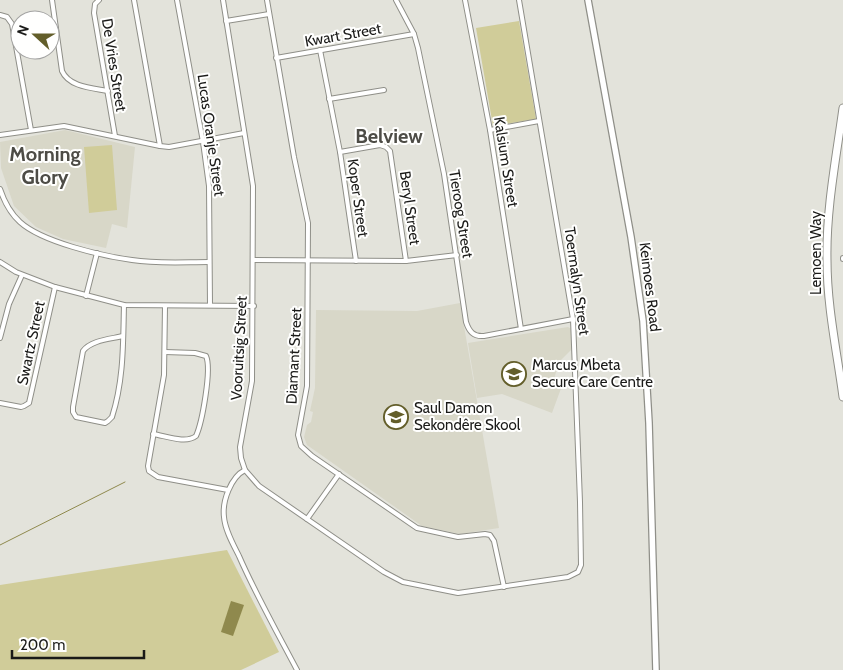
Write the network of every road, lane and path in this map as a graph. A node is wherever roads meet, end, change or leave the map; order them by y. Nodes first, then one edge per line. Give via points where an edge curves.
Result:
1 (52, 0) edge
2 (100, 0) edge
3 (134, 0) edge
4 (177, 0) edge
5 (223, 0) edge
6 (267, 0) edge
7 (396, 0) edge
8 (464, 0) edge
9 (519, 0) edge
10 (588, 0) edge
11 (269, 14) junction
12 (0, 15) edge
13 (226, 21) junction
14 (414, 34) junction
15 (320, 50) junction
16 (276, 58) junction
17 (384, 90) dead end
18 (108, 91) junction
19 (329, 99) junction
20 (843, 108) edge
21 (539, 121) junction
22 (31, 130) junction
23 (490, 130) junction
24 (244, 133) junction
25 (0, 135) edge
26 (115, 136) junction
27 (203, 142) junction
28 (160, 146) junction
29 (340, 152) junction
30 (0, 189) edge
31 (97, 253) junction
32 (457, 255) junction
33 (254, 260) junction
34 (308, 261) junction
35 (356, 261) junction
36 (406, 261) junction
37 (0, 262) edge
38 (209, 262) junction
39 (22, 275) junction
40 (55, 287) junction
41 (86, 296) junction
42 (124, 304) junction
43 (210, 305) junction
44 (165, 306) junction
45 (254, 306) junction
46 (573, 319) junction
47 (521, 329) junction
48 (124, 336) junction
49 (0, 338) edge
50 (839, 348) edge
51 (165, 352) junction
52 (843, 397) edge
53 (0, 403) edge
54 (153, 434) junction
55 (245, 470) junction
56 (339, 474) junction
57 (228, 490) junction
58 (307, 520) junction
59 (504, 587) junction
60 (296, 670) edge
61 (656, 670) edge

1 - 18 street via 64,77 75,84
2 - 18 street, De Vries Street via 95,4 94,12
3 - 28 street
4 - 27 street, Lucas Oranje Street
5 - 13 street, Vooruitsig Street
6 - 11 street, Diamant Street
7 - 14 street, Tieroog Street
8 - 23 street, Kalsium Street
9 - 21 street, Toermalyn Street
10 - 61 street, Keimoes Road via 643,322
11 - 13 street
11 - 16 street, Diamant Street
12 - 22 street via 7,17 12,24
13 - 24 street, Vooruitsig Street
14 - 15 street, Kwart Street
14 - 32 street, Tieroog Street via 439,146
15 - 16 street, Kwart Street
15 - 19 street, Koper Street
16 - 34 street, Diamant Street via 308,215
17 - 19 street
18 - 26 street, De Vries Street
19 - 29 street, Koper Street
20 - 50 highway, Lemoen Way via 827,236 828,295
21 - 23 street
21 - 46 street, Toermalyn Street
22 - 25 street
22 - 26 street via 63,126
23 - 47 street, Kalsium Street
24 - 27 street
24 - 33 street, Vooruitsig Street via 253,186
26 - 28 street
27 - 28 street
27 - 38 street, Lucas Oranje Street via 210,193
29 - 35 street, Koper Street
29 - 36 street, Beryl Street via 380,145 390,151
30 - 31 street via 12,213 26,227 52,240
31 - 38 street via 140,261
31 - 41 street
32 - 36 street
32 - 47 street, Tieroog Street via 466,322 471,332 481,336
33 - 34 street
33 - 45 street, Vooruitsig Street
34 - 35 street
34 - 56 street, Diamant Street via 307,386 299,440 305,451
35 - 36 street
37 - 39 street
38 - 43 street, Lucas Oranje Street
39 - 40 street
39 - 49 street via 9,304
40 - 41 street
40 - 53 street, Swartz Street via 29,403 24,406
41 - 42 street
42 - 44 street
42 - 48 street
43 - 44 street
43 - 45 street
44 - 51 street
45 - 55 street, Vooruitsig Street via 252,381 240,447
46 - 47 street, Tieroog Street
46 - 59 street, Toermalyn Street via 580,568 568,577
48 - 48 street via 122,369 112,417 105,423 76,417 73,406 83,351 87,346
50 - 52 highway, Lemoen Way
51 - 54 street
51 - 54 street via 206,356 207,381 196,436 186,440
54 - 57 street via 148,466 154,476
55 - 57 street via 236,476
55 - 58 street via 259,486
56 - 58 street
56 - 59 street, Diamant Street via 417,528 458,538 490,535
57 - 60 street via 223,512 228,533
58 - 59 street via 403,582 458,593

